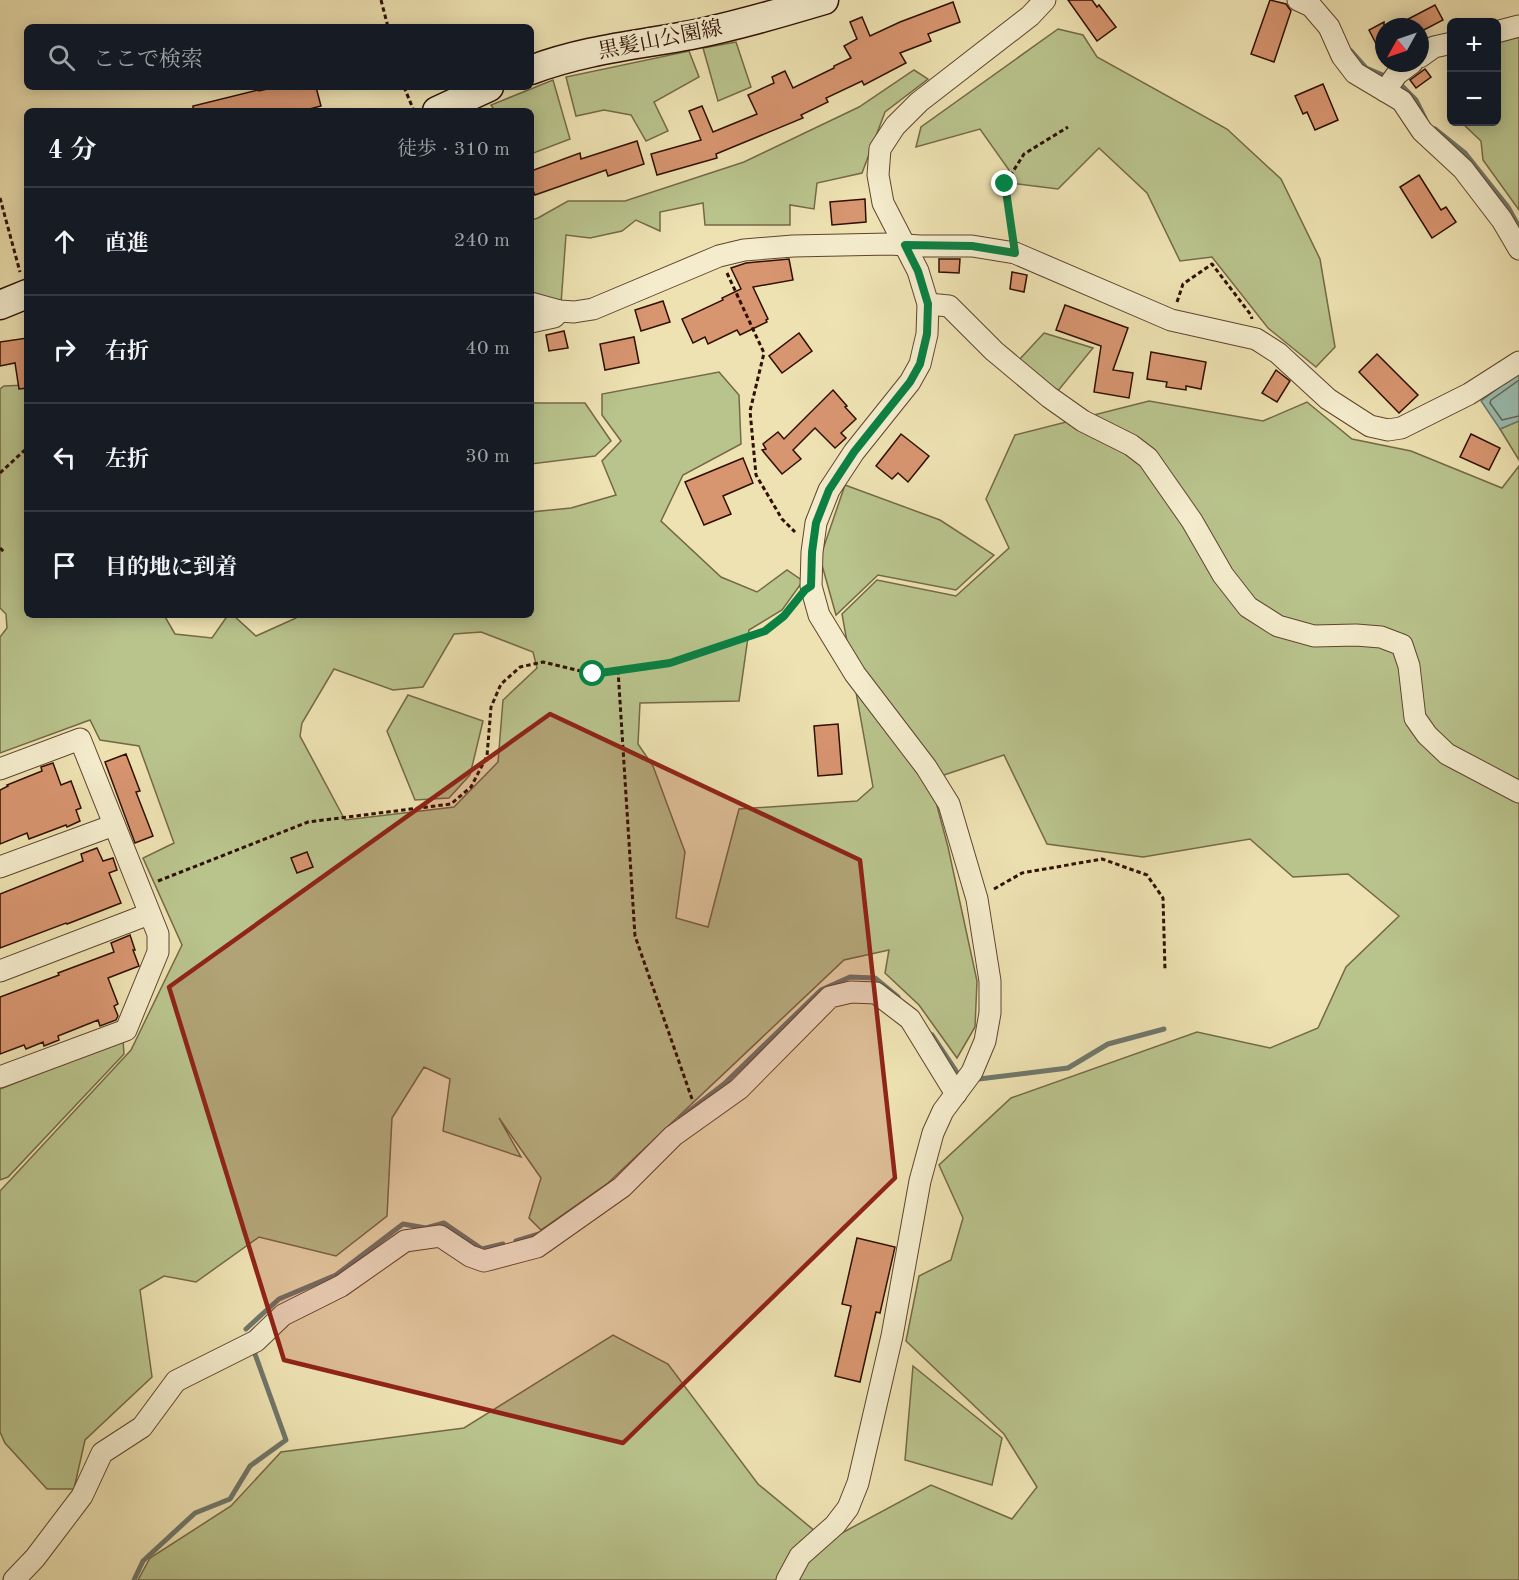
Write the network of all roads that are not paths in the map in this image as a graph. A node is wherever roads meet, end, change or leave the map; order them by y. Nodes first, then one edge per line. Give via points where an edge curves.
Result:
1 (824, 0) edge
2 (1045, 0) edge
3 (1298, 0) edge
4 (1519, 26) edge
5 (1501, 31) edge
6 (1447, 44) edge
7 (1429, 51) edge
8 (534, 69) edge
9 (1400, 72) edge
10 (482, 90) edge
11 (1385, 91) junction
12 (444, 108) edge
13 (905, 245) junction
14 (1519, 249) edge
15 (24, 295) edge
16 (534, 304) edge
17 (928, 304) junction
18 (0, 305) edge
19 (560, 312) junction
20 (534, 321) edge
21 (1519, 362) edge
22 (0, 770) edge
23 (1519, 792) edge
24 (114, 825) junction
25 (0, 867) edge
26 (149, 914) junction
27 (0, 971) edge
28 (0, 1077) edge
29 (956, 1094) junction
30 (14, 1580) edge
31 (787, 1580) edge

1 - 8 main road, 黒髪山公園線 via 773,16 692,35 612,47
2 - 13 street via 920,102 895,126 880,149 878,175 883,203
3 - 11 street via 1311,6 1329,27 1355,73
4 - 5 street
6 - 7 street
9 - 11 street
10 - 12 main road
11 - 14 street via 1402,101 1422,131 1463,169
13 - 17 street
13 - 19 street via 744,249 593,309
13 - 21 street via 972,246 1015,253 1171,320 1256,339 1278,353 1328,399 1370,426 1389,430 1401,428 1469,394
15 - 18 main road
16 - 19 street
17 - 23 street via 949,306 1049,397 1148,458 1248,607 1278,626 1314,636 1381,637 1402,645 1409,666 1415,718 1427,735 1447,754
17 - 29 street via 920,364 829,490 816,523 811,586 819,615 855,674 927,767 949,804 977,899 990,981 990,1013 985,1041 972,1072
19 - 20 street
22 - 24 street via 80,739
24 - 25 street
24 - 26 street
26 - 27 street
26 - 28 street via 158,934 158,952 126,1030
29 - 30 street via 910,1019 876,993 851,992 830,997 739,1089 673,1136 622,1187 537,1247 484,1261 440,1236 405,1241 341,1286 283,1315 256,1341 176,1381 142,1426 102,1453 82,1496
29 - 31 street via 933,1133 922,1172 892,1336 858,1483 835,1526 800,1557

